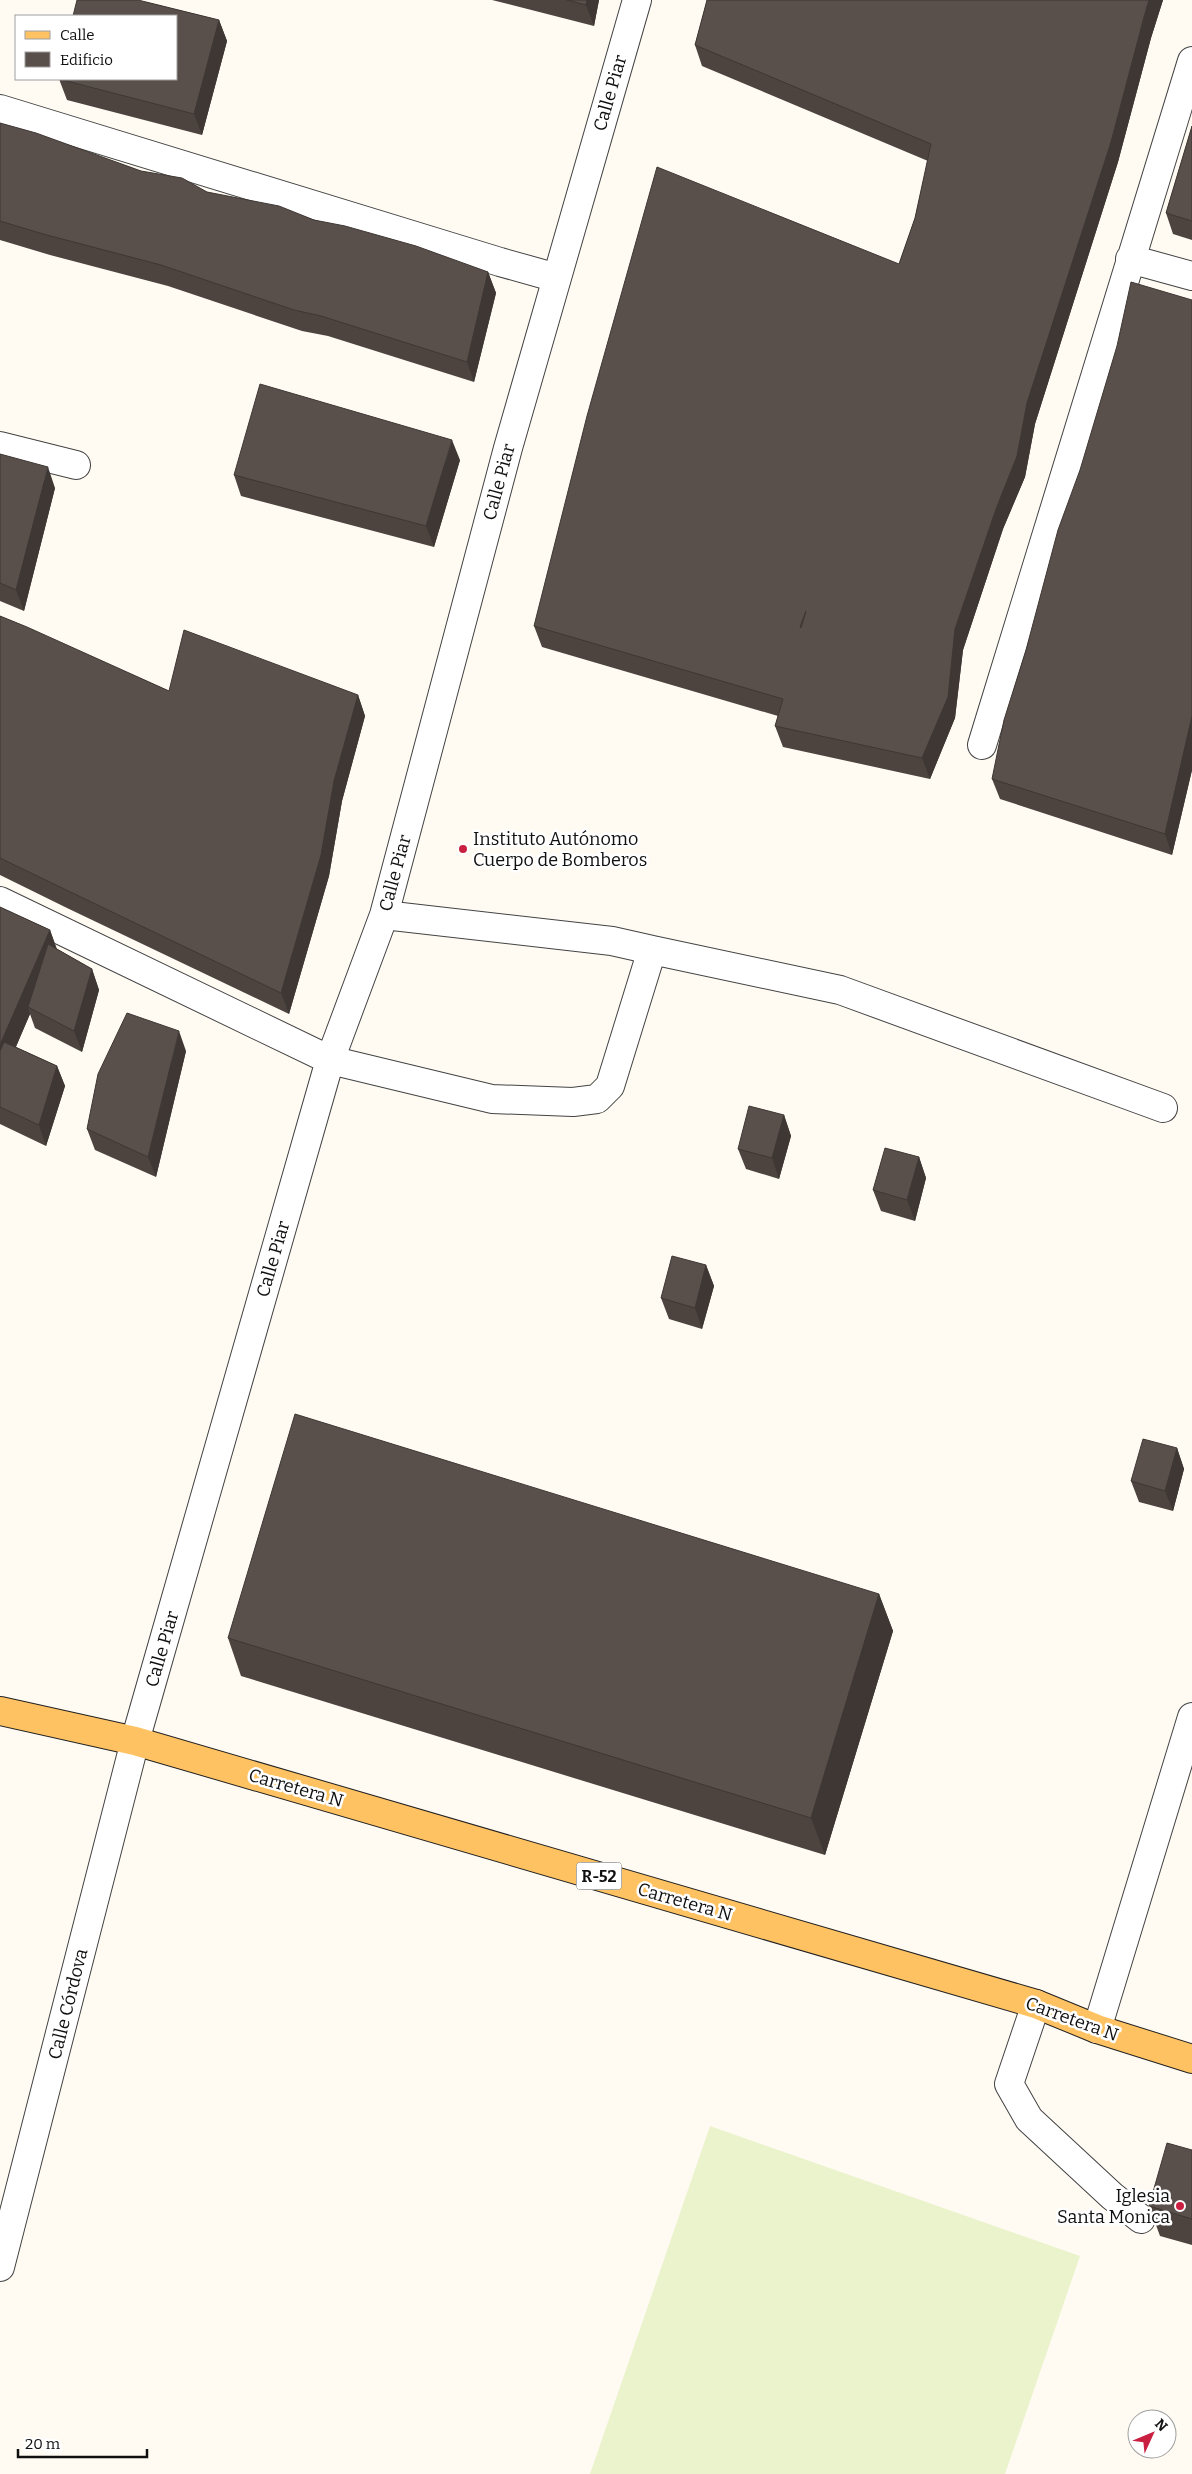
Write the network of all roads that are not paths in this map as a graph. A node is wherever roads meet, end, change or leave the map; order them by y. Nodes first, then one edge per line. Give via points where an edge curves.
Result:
1 (636, 0) edge
2 (1192, 61) edge
3 (0, 109) edge
4 (1130, 259) junction
5 (1192, 276) edge
6 (557, 278) junction
7 (0, 446) edge
8 (76, 465) dead end
9 (982, 744) dead end
10 (0, 901) edge
11 (384, 915) junction
12 (652, 950) junction
13 (330, 1060) junction
14 (1163, 1108) dead end
15 (0, 1711) edge
16 (1192, 1717) edge
17 (135, 1741) junction
18 (1036, 2004) junction
19 (1097, 2030) junction
20 (1192, 2059) edge
21 (1141, 2219) dead end
22 (0, 2267) edge

1 - 6 street, Calle Piar
2 - 4 street
3 - 6 street
4 - 5 street
4 - 9 street
6 - 11 street, Calle Piar via 508,448
7 - 8 street
10 - 13 street
11 - 12 street via 612,941
11 - 13 street, Calle Piar
12 - 13 street via 610,1086 597,1099 573,1102 492,1100
12 - 14 street via 840,990
13 - 17 street, Calle Piar
15 - 17 main road, Carretera N / R-52
16 - 19 street
17 - 18 main road, Carretera N / R-52
17 - 22 street, Calle Córdova
18 - 19 main road, Carretera N / R-52
18 - 21 street via 1009,2084 1029,2119
19 - 20 main road, Carretera N / R-52

